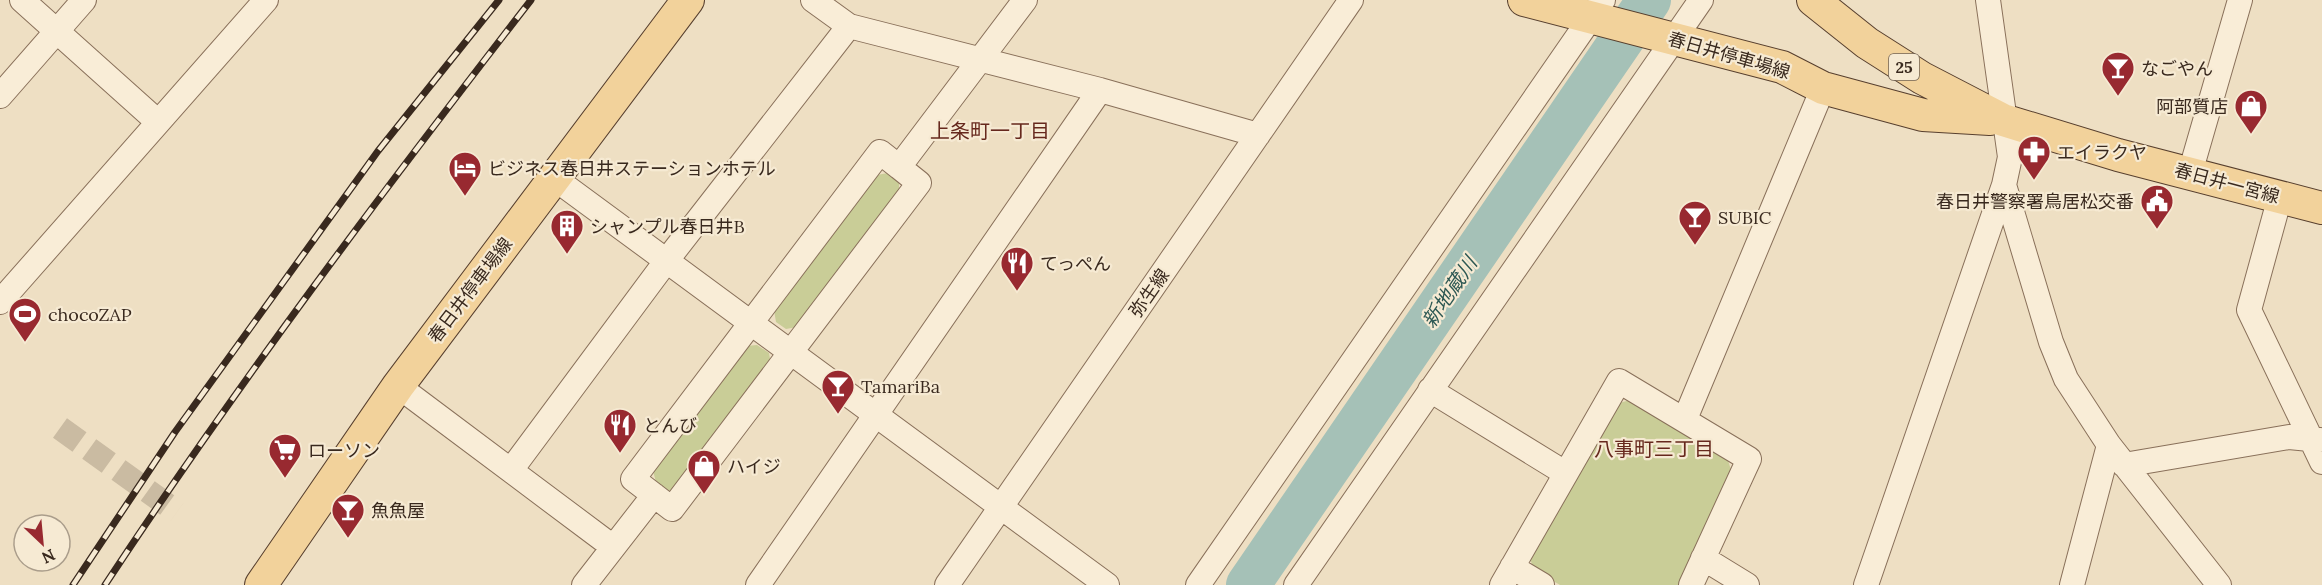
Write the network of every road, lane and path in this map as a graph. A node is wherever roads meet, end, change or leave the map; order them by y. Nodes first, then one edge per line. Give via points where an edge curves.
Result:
1 (21, 0) edge
2 (84, 0) edge
3 (266, 0) edge
4 (688, 0) edge
5 (813, 0) edge
6 (1025, 0) edge
7 (1351, 0) edge
8 (1524, 0) edge
9 (1701, 0) edge
10 (1813, 0) edge
11 (1988, 0) edge
12 (2240, 0) edge
13 (1599, 13) edge
14 (849, 26) junction
15 (56, 31) junction
16 (1667, 37) junction
17 (981, 59) junction
18 (1823, 88) junction
19 (1100, 90) junction
20 (0, 96) edge
21 (2003, 120) junction
22 (158, 122) junction
23 (1258, 135) junction
24 (899, 167) junction
25 (2190, 173) junction
26 (554, 178) junction
27 (2004, 185) junction
28 (2280, 197) junction
29 (2322, 208) edge
30 (667, 260) junction
31 (0, 302) edge
32 (751, 323) junction
33 (791, 353) junction
34 (398, 386) junction
35 (1430, 390) junction
36 (877, 416) junction
37 (1685, 419) junction
38 (2315, 439) edge
39 (2109, 445) junction
40 (2322, 462) edge
41 (2124, 465) junction
42 (511, 470) junction
43 (1565, 473) junction
44 (654, 495) junction
45 (1000, 508) junction
46 (613, 547) junction
47 (1703, 558) junction
48 (1507, 576) edge
49 (261, 585) edge
50 (584, 585) edge
51 (758, 585) edge
52 (947, 585) edge
53 (1107, 585) edge
54 (1198, 585) edge
55 (1296, 585) edge
56 (1542, 585) edge
57 (1690, 585) edge
58 (1747, 585) edge
59 (1866, 585) edge
60 (2072, 585) edge
61 (2219, 585) edge

1 - 15 street
2 - 15 street
3 - 22 street
4 - 26 main road, 春日井停車場線
5 - 14 street
6 - 17 street
7 - 23 street, 弥生線
8 - 13 main road, 春日井停車場線
9 - 16 street
10 - 21 main road, 春日井一宮線 / 25 via 1867,43 1922,78
11 - 21 street
12 - 25 street
13 - 16 main road, 春日井停車場線
13 - 54 street
14 - 17 street
14 - 30 street
15 - 20 street
15 - 22 street
16 - 18 main road, 春日井停車場線 via 1782,67
16 - 35 street
17 - 19 street
17 - 24 street
18 - 21 main road, 春日井停車場線 via 1923,115
18 - 37 street
19 - 23 street
19 - 36 street
21 - 25 main road, 春日井一宮線 / 25
21 - 27 street via 2010,157
22 - 31 street
23 - 45 street, 弥生線
24 - 32 street via 880,152
24 - 33 street via 919,183
25 - 28 main road, 春日井一宮線 / 25
26 - 30 street
26 - 34 main road, 春日井停車場線
27 - 39 street via 2062,370
27 - 59 street
28 - 29 main road, 春日井一宮線 / 25
28 - 38 street via 2250,310
30 - 32 street
30 - 42 street
32 - 33 street
32 - 44 street via 633,479
33 - 36 street
33 - 44 street via 672,509
34 - 42 street
34 - 49 main road, 春日井停車場線
35 - 43 street
35 - 55 street
36 - 45 street
36 - 51 street
37 - 43 street via 1620,381
37 - 47 street via 1749,459
38 - 40 street
38 - 41 street via 2289,437
39 - 41 street
39 - 60 street
41 - 61 street
42 - 46 street
43 - 48 street
44 - 46 street
45 - 52 street, 弥生線
45 - 53 street
46 - 50 street
47 - 57 street
47 - 58 street
48 - 56 street

